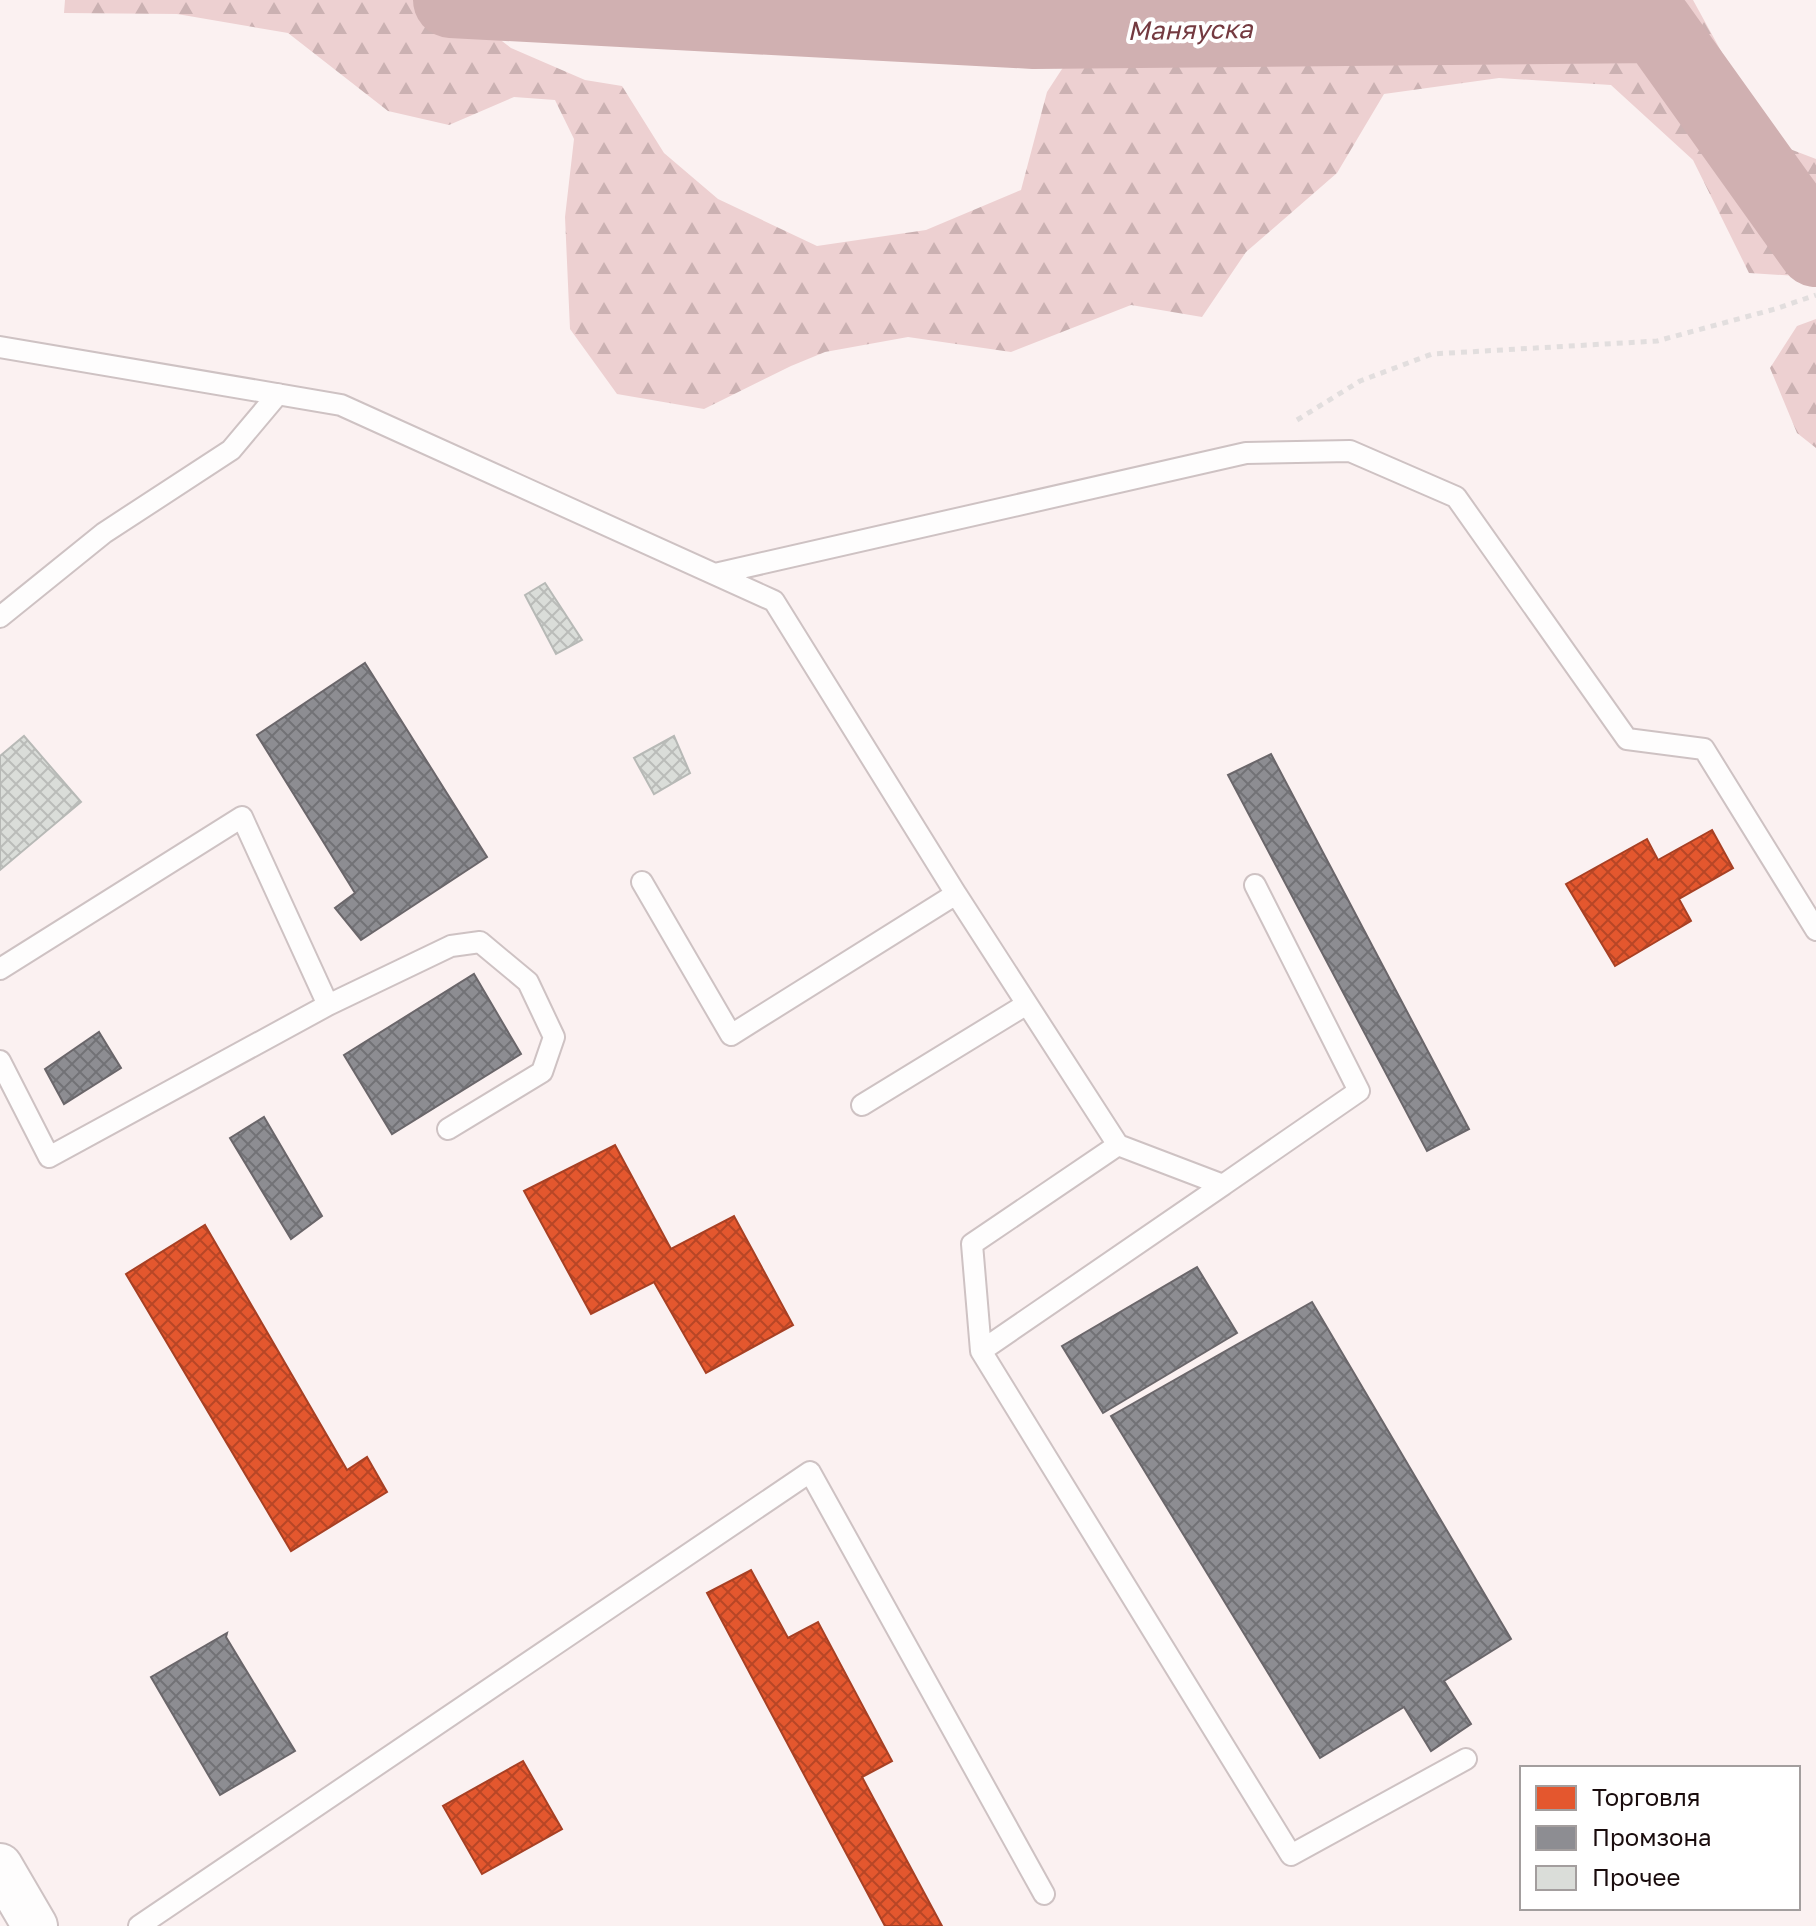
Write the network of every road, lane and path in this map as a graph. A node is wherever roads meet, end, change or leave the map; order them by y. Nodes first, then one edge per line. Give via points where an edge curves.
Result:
1 (1816, 295) edge
2 (0, 347) edge
3 (278, 394) junction
4 (1246, 453) junction
5 (715, 574) junction
6 (0, 617) edge
7 (642, 882) dead end
8 (1255, 885) dead end
9 (956, 894) junction
10 (1816, 930) edge
11 (0, 969) edge
12 (1027, 1004) junction
13 (328, 1005) junction
14 (0, 1061) edge
15 (862, 1105) dead end
16 (448, 1129) dead end
17 (1118, 1145) junction
18 (1223, 1185) junction
19 (981, 1351) junction
20 (1466, 1759) dead end
21 (0, 1866) edge
22 (1044, 1894) dead end
23 (35, 1926) edge
24 (139, 1926) edge

1 - 4 path via 1657,341 1432,354 1360,381
2 - 3 lane
3 - 5 lane via 341,405
3 - 6 lane via 231,450 104,533
4 - 5 lane
4 - 10 lane via 1350,451 1456,497 1627,739 1704,749
5 - 9 lane via 774,601
7 - 9 lane via 731,1035
8 - 18 lane via 1359,1091
9 - 12 lane
11 - 13 lane via 242,817
12 - 15 lane
12 - 17 lane
13 - 14 lane via 49,1157
13 - 16 lane via 451,946 480,942 528,982 554,1037 542,1072
17 - 18 lane
17 - 19 lane via 972,1244
18 - 19 lane
19 - 20 lane via 1291,1855
21 - 23 main road
22 - 24 lane via 810,1472

